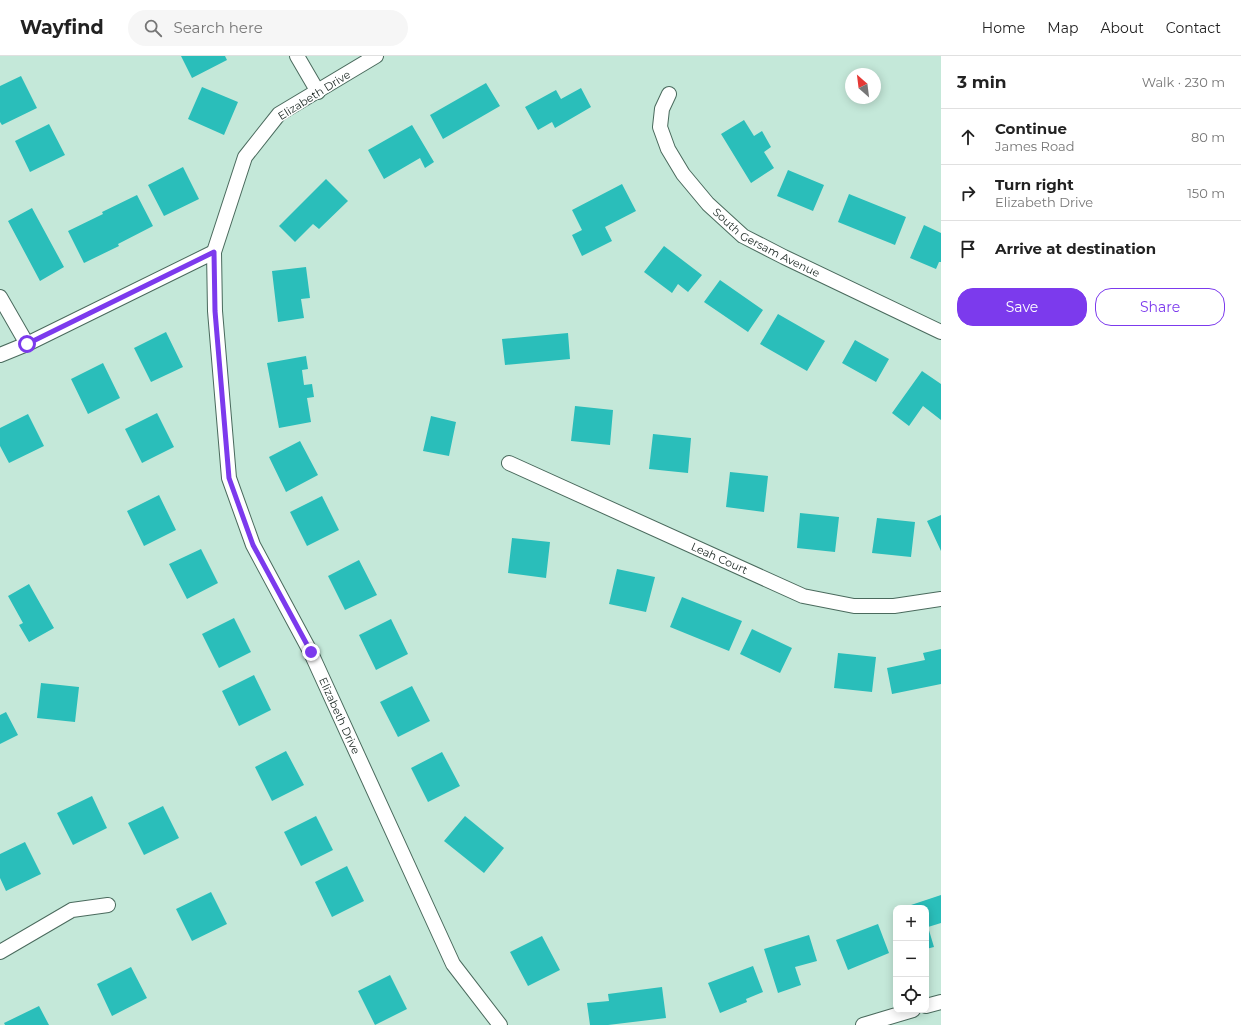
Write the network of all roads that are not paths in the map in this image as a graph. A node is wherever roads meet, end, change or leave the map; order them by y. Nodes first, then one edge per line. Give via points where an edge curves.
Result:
1 (297, 56) edge
2 (376, 56) edge
3 (318, 92) junction
4 (669, 94) dead end
5 (214, 252) junction
6 (0, 297) edge
7 (941, 332) edge
8 (27, 344) junction
9 (0, 355) edge
10 (509, 463) dead end
11 (941, 600) edge
12 (108, 906) dead end
13 (0, 952) edge
14 (941, 1002) edge
15 (929, 1005) edge
16 (903, 1013) edge
17 (500, 1025) edge
18 (863, 1025) edge

1 - 3 street
2 - 3 street, Elizabeth Drive
3 - 5 street, Elizabeth Drive via 279,114 245,157
4 - 7 street, South Gersam Avenue via 662,109 660,127 668,149 683,174 708,204 742,236
5 - 8 street
5 - 17 street, Elizabeth Drive via 215,311 229,478 253,545 311,652 453,964
6 - 8 street
8 - 9 street
10 - 11 street, Leah Court via 803,596 854,606 894,606
12 - 13 street via 72,910
14 - 15 street
16 - 18 street

